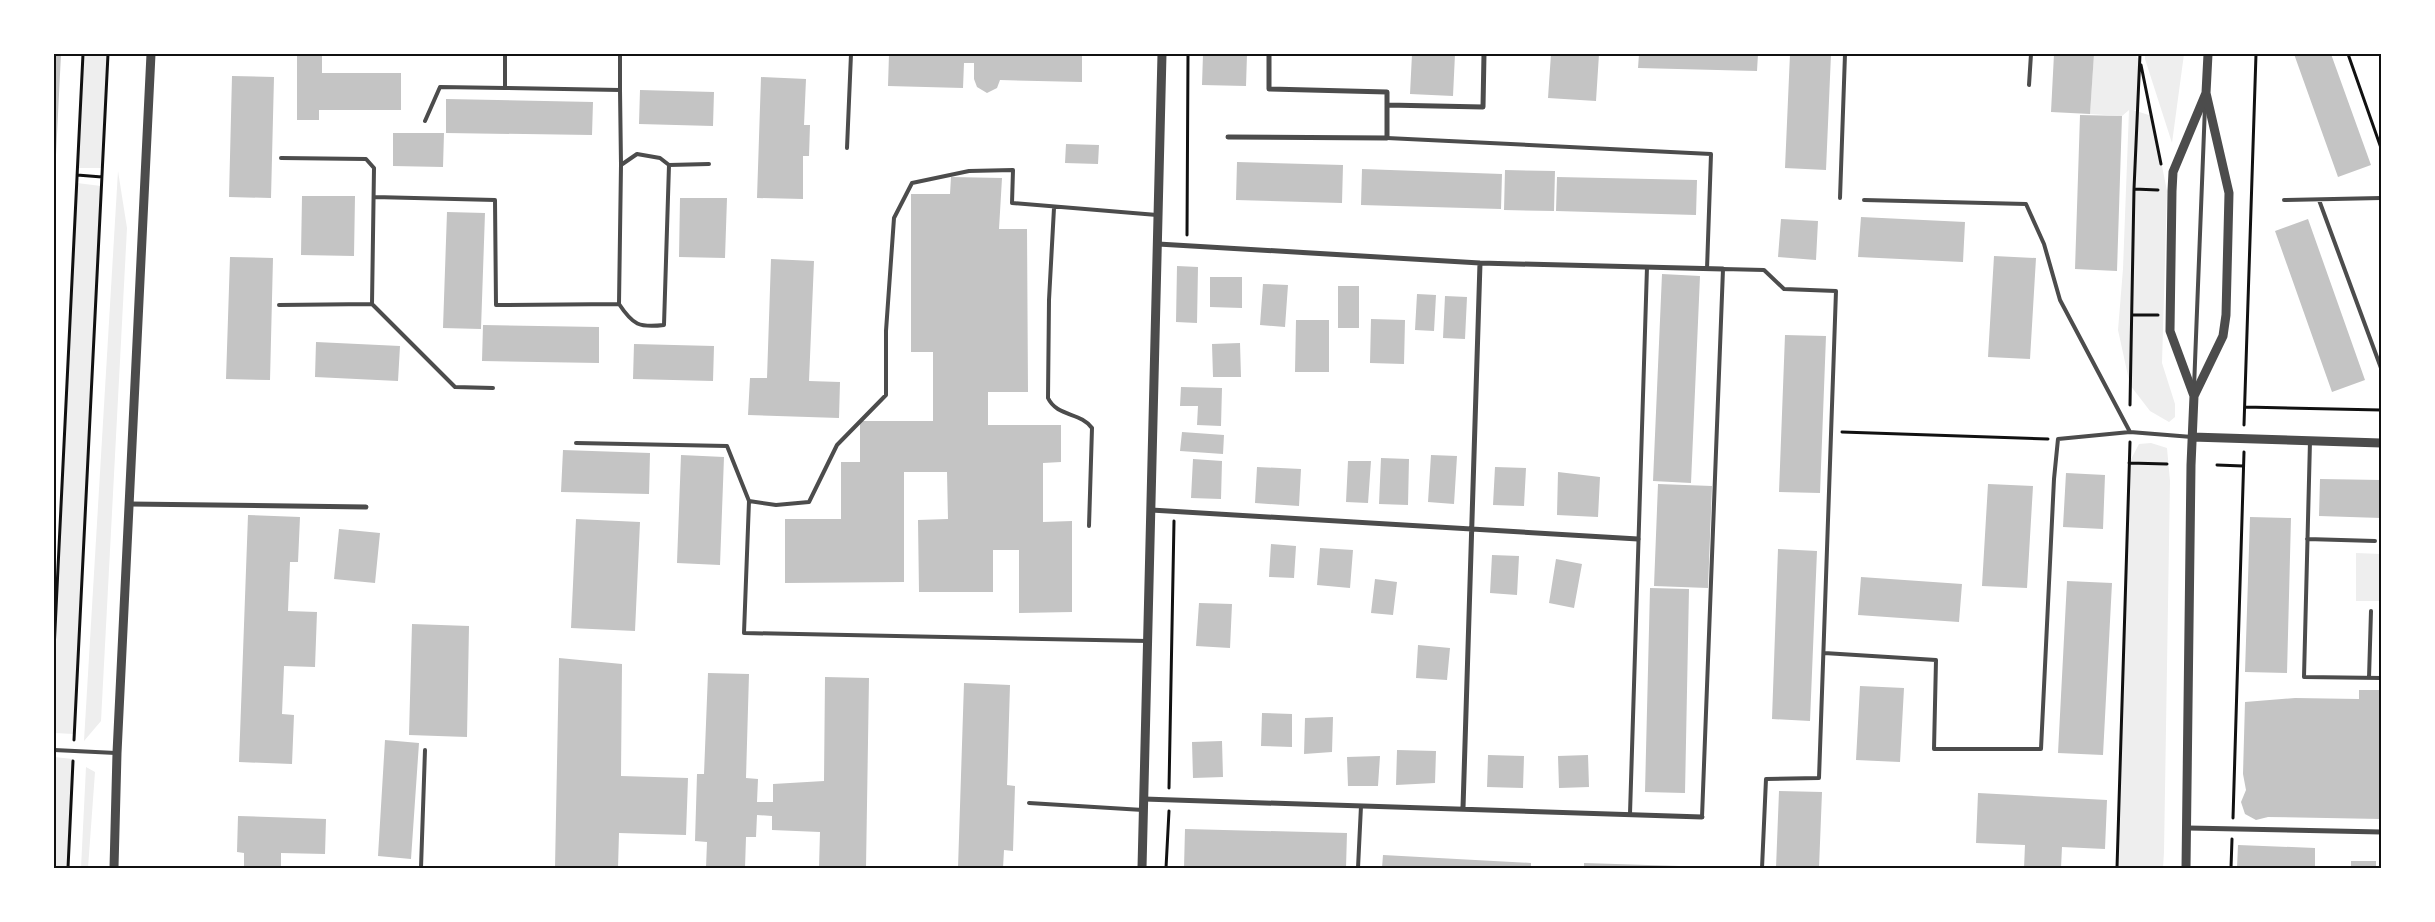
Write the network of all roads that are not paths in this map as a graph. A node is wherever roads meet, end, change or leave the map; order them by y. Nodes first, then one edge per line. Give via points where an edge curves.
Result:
1 (151, 54) edge
2 (504, 54) edge
3 (620, 54) edge
4 (850, 54) edge
5 (1162, 54) edge
6 (1269, 54) edge
7 (1484, 54) edge
8 (1844, 54) edge
9 (2031, 54) edge
10 (2208, 54) edge
11 (2029, 85) dead end
12 (504, 88) junction
13 (620, 90) junction
14 (2206, 93) junction
15 (1387, 105) junction
16 (425, 121) dead end
17 (1228, 136) dead end
18 (1387, 138) junction
19 (847, 148) dead end
20 (282, 158) dead end
21 (709, 164) dead end
22 (621, 165) junction
23 (669, 165) junction
24 (374, 197) junction
25 (1840, 198) dead end
26 (2381, 198) edge
27 (1864, 200) dead end
28 (2284, 200) dead end
29 (2319, 200) junction
30 (1054, 208) junction
31 (1158, 216) junction
32 (1158, 244) junction
33 (1480, 263) junction
34 (1647, 267) junction
35 (1707, 269) junction
36 (1723, 269) junction
37 (372, 304) junction
38 (619, 304) junction
39 (279, 305) dead end
40 (2381, 368) edge
41 (493, 388) dead end
42 (2194, 396) junction
43 (2130, 432) junction
44 (2192, 437) junction
45 (2310, 441) junction
46 (576, 443) dead end
47 (2381, 443) edge
48 (750, 500) junction
49 (130, 504) junction
50 (366, 507) dead end
51 (1151, 510) junction
52 (1089, 526) dead end
53 (1472, 531) junction
54 (1638, 539) junction
55 (2307, 539) junction
56 (2375, 541) dead end
57 (2371, 611) dead end
58 (1148, 641) junction
59 (1824, 653) junction
60 (2369, 678) junction
61 (2381, 678) edge
62 (54, 750) edge
63 (425, 750) dead end
64 (117, 753) junction
65 (1144, 799) junction
66 (1029, 803) dead end
67 (1361, 805) junction
68 (1463, 808) junction
69 (1143, 810) junction
70 (1630, 814) junction
71 (1702, 817) joint
72 (2188, 828) junction
73 (2381, 832) edge
74 (114, 868) edge
75 (421, 868) edge
76 (1142, 868) edge
77 (1358, 868) edge
78 (1762, 868) edge
79 (2186, 868) edge

1 - 49 street
2 - 12 lane
3 - 13 lane
4 - 19 lane
5 - 31 street
6 - 15 street via 1269,89 1387,92
7 - 15 street via 1483,107
8 - 25 lane
9 - 11 lane
10 - 14 street
12 - 13 lane
12 - 16 lane via 440,87
13 - 22 lane
14 - 42 lane
14 - 42 street via 2229,193 2226,315 2223,336
14 - 42 street via 2173,172 2170,331
15 - 18 street
17 - 18 street
18 - 35 lane via 1710,154
20 - 24 lane via 366,158 374,168
21 - 23 lane
22 - 23 lane via 637,154 660,158
22 - 38 lane
23 - 38 lane via 664,325 644,328 628,318
24 - 37 lane
24 - 38 lane via 495,200 496,305
26 - 29 lane
27 - 43 lane via 2026,204 2044,244 2060,300
28 - 29 lane
29 - 40 lane
30 - 31 lane via 1117,210
30 - 48 lane via 1012,203 1013,170 969,171 912,182 894,218 886,331 886,394 837,446 809,502 776,505
30 - 52 lane via 1048,398 1060,412 1087,421 1092,428
31 - 32 street
32 - 33 street
32 - 51 street
33 - 34 street
33 - 53 street
34 - 35 street
34 - 54 lane
35 - 36 street
36 - 59 lane via 1764,270 1784,289 1836,291
36 - 71 lane
37 - 39 lane
37 - 41 lane via 455,387
42 - 44 street
43 - 44 lane
43 - 59 lane via 2058,439 2041,750 1934,749 1936,660
44 - 45 street
44 - 72 street
45 - 47 street
45 - 55 lane
46 - 48 lane via 727,446
48 - 58 lane via 744,633
49 - 50 street
49 - 64 street
51 - 53 street
51 - 58 street
53 - 54 street
53 - 68 street
54 - 70 lane
55 - 56 lane
55 - 60 lane via 2304,677
57 - 60 lane
58 - 65 street
59 - 78 lane via 1820,778 1766,779
60 - 61 lane
62 - 64 lane
63 - 75 lane
64 - 74 street
65 - 67 street
65 - 69 street
66 - 69 lane
67 - 68 street
67 - 77 lane
68 - 70 street
69 - 76 street
70 - 71 street
72 - 73 street
72 - 79 street

